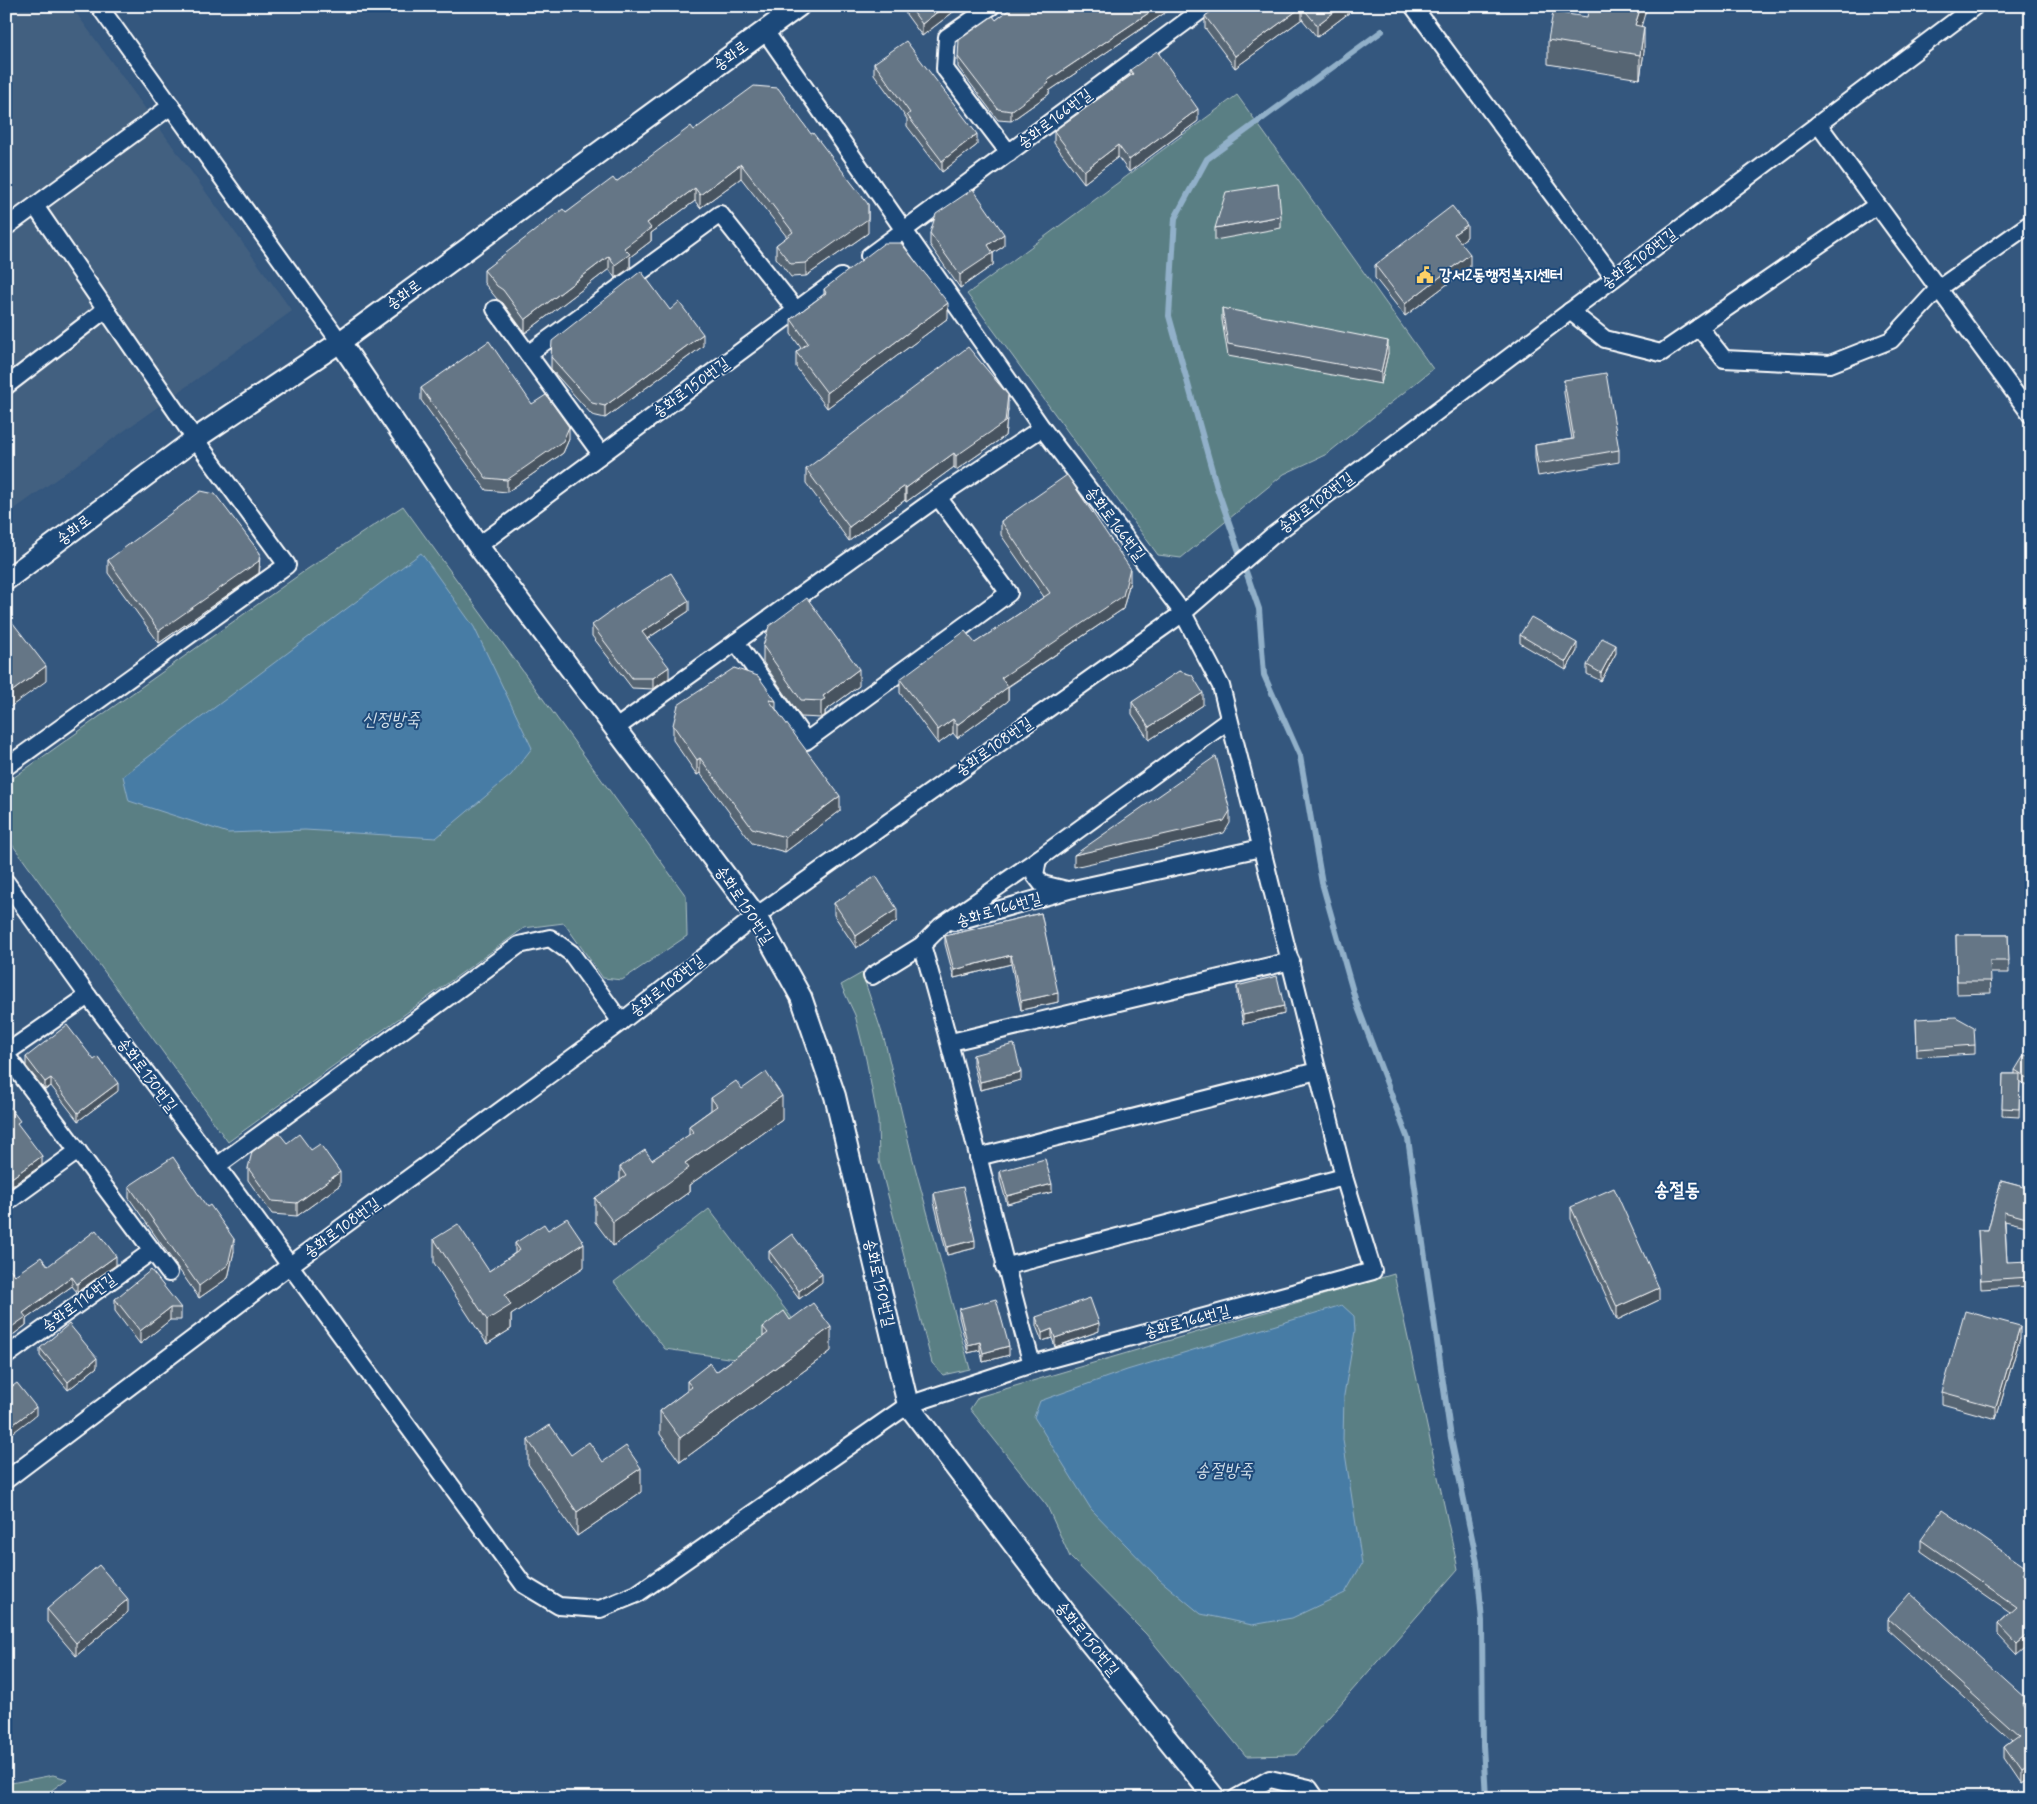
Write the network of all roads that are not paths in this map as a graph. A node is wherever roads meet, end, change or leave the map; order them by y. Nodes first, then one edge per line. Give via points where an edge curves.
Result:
1 (99, 6) edge
2 (800, 6) edge
3 (992, 6) edge
4 (1207, 6) edge
5 (1413, 6) edge
6 (1974, 6) edge
7 (765, 32) junction
8 (171, 106) junction
9 (1818, 124) junction
10 (1009, 153) junction
11 (1877, 205) junction
12 (34, 206) junction
13 (2031, 223) edge
14 (6, 226) edge
15 (903, 231) junction
16 (1614, 278) junction
17 (1938, 289) junction
18 (106, 309) junction
19 (495, 309) dead end
20 (796, 310) junction
21 (1570, 311) junction
22 (1699, 327) junction
23 (340, 342) junction
24 (528, 354) junction
25 (6, 386) edge
26 (2031, 416) edge
27 (1042, 428) junction
28 (195, 439) junction
29 (601, 454) junction
30 (938, 497) junction
31 (478, 546) junction
32 (6, 580) edge
33 (1183, 613) junction
34 (736, 642) junction
35 (1229, 720) junction
36 (616, 728) junction
37 (6, 767) edge
38 (1261, 848) junction
39 (1038, 859) junction
40 (6, 882) edge
41 (1069, 890) junction
42 (756, 916) junction
43 (941, 926) junction
44 (922, 946) junction
45 (1291, 961) junction
46 (872, 976) dead end
47 (88, 996) junction
48 (621, 1022) junction
49 (951, 1042) junction
50 (6, 1054) edge
51 (1317, 1071) junction
52 (78, 1150) junction
53 (978, 1157) junction
54 (217, 1166) junction
55 (1344, 1177) junction
56 (6, 1203) edge
57 (152, 1251) junction
58 (289, 1266) junction
59 (1004, 1267) junction
60 (169, 1274) dead end
61 (6, 1356) edge
62 (1032, 1364) junction
63 (908, 1405) junction
64 (6, 1480) edge
65 (1215, 1798) edge
66 (1236, 1798) edge
67 (1316, 1798) edge

1 - 8 street
2 - 7 street, 송화로
3 - 10 street via 947,37 945,68
4 - 10 street, 송화로166번길
5 - 16 street
6 - 9 street, 송화로108번길
7 - 15 street, 송화로166번길
7 - 23 street, 송화로
8 - 12 street
8 - 23 street
9 - 11 street
9 - 16 street, 송화로108번길
10 - 15 street, 송화로166번길
11 - 17 street
11 - 22 street
12 - 14 street
12 - 18 street
13 - 17 street
15 - 20 street, 송화로150번길
15 - 27 street, 송화로166번길
16 - 21 street, 송화로108번길
17 - 22 street via 1891,340 1830,364 1724,359
17 - 26 street
18 - 25 street
18 - 28 street
19 - 24 street
20 - 24 street via 720,214
20 - 29 street, 송화로150번길
21 - 22 street via 1605,339 1661,353
21 - 33 street, 송화로108번길 via 1272,536
23 - 28 street, 송화로
23 - 31 street, 송화로150번길
24 - 29 street
27 - 30 street
27 - 33 street, 송화로166번길
28 - 32 street, 송화로
28 - 37 street via 287,565
29 - 31 street, 송화로150번길
30 - 34 street
30 - 34 street via 1008,593 806,741
31 - 36 street, 송화로150번길
33 - 35 street, 송화로166번길 via 1221,686
33 - 42 street, 송화로108번길
34 - 36 street
35 - 38 street, 송화로166번길
35 - 39 street
36 - 42 street, 송화로150번길
38 - 41 street, 송화로166번길
38 - 45 street, 송화로166번길
39 - 41 street via 1036,875 1042,884
39 - 43 street
40 - 47 street, 송화로130번길
41 - 43 street, 송화로166번길
42 - 48 street, 송화로108번길
42 - 63 street, 송화로150번길 via 801,996 835,1096
43 - 44 street
44 - 46 street
44 - 49 street
45 - 49 street
45 - 51 street, 송화로166번길
47 - 50 street
47 - 54 street, 송화로130번길
48 - 54 street via 571,953 550,938 519,946
48 - 58 street, 송화로108번길
49 - 53 street
50 - 52 street
51 - 53 street
51 - 55 street, 송화로166번길
52 - 56 street
52 - 57 street
53 - 59 street
54 - 58 street, 송화로130번길
55 - 59 street
55 - 62 street, 송화로166번길 via 1373,1271
57 - 60 street
57 - 61 street, 송화로116번길
58 - 63 street, 송화로166번길 via 524,1586 559,1606 600,1609 637,1594
58 - 64 street, 송화로108번길
59 - 62 street
62 - 63 street, 송화로166번길
63 - 65 street, 송화로150번길 via 1065,1612
66 - 67 street via 1270,1779 1309,1788

